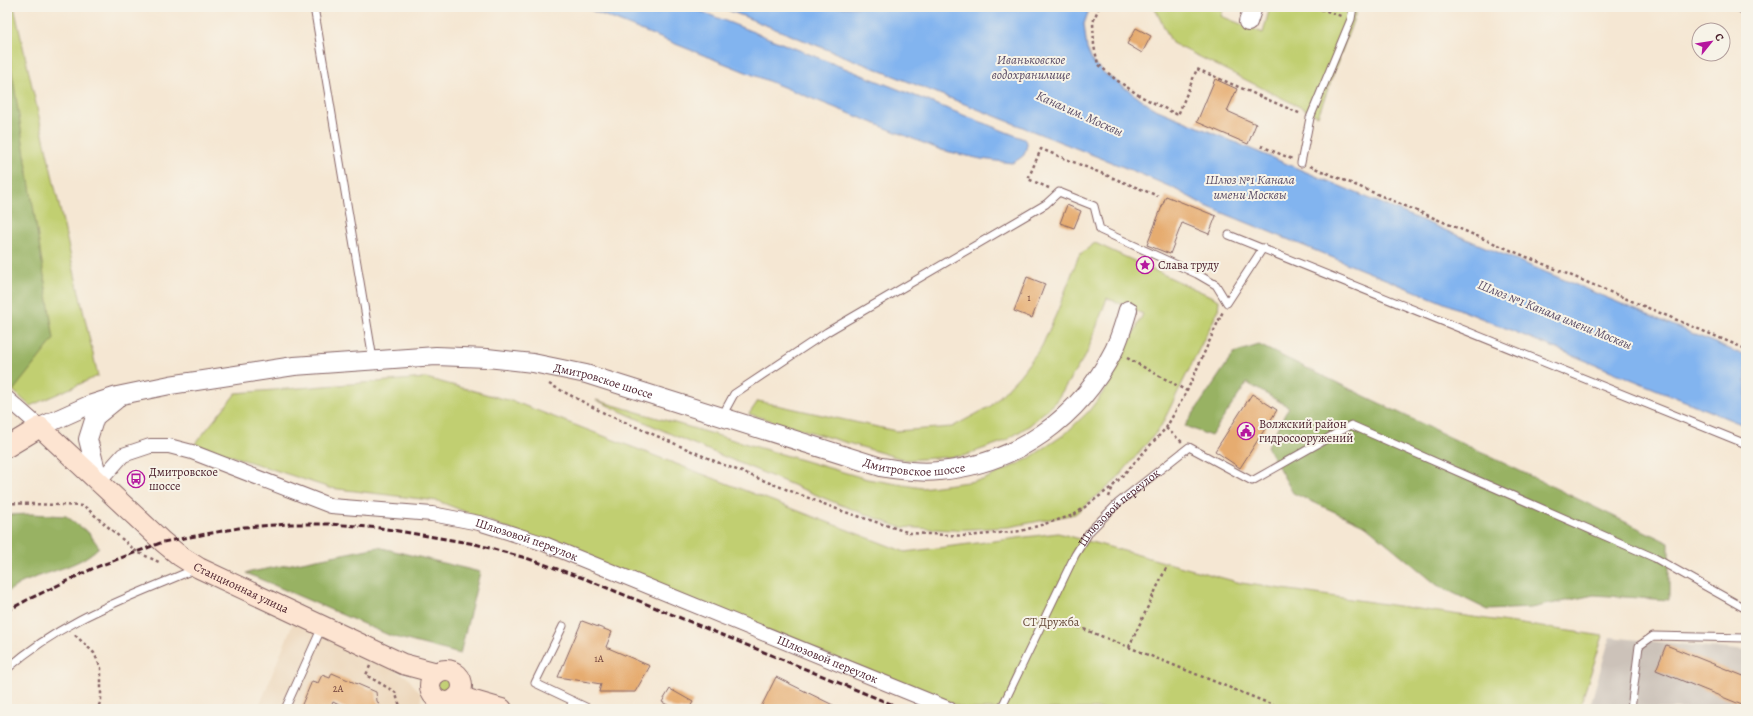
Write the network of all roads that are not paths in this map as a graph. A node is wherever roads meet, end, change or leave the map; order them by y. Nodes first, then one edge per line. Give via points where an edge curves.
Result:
1 (314, 7) edge
2 (1353, 7) edge
3 (1738, 7) edge
4 (1746, 12) edge
5 (1301, 163) road end
6 (1229, 235) dead end
7 (1263, 248) junction
8 (1128, 310) dead end
9 (373, 360) junction
10 (125, 394) junction
11 (7, 398) edge
12 (722, 417) junction
13 (40, 427) junction
14 (1746, 444) edge
15 (7, 447) edge
16 (99, 482) junction
17 (191, 571) junction
18 (1746, 609) edge
19 (322, 626) junction
20 (563, 626) dead end
21 (1746, 638) edge
22 (7, 669) edge
23 (432, 691) edge
24 (453, 698) edge
25 (572, 701) junction
26 (499, 708) edge
27 (285, 709) edge
28 (569, 709) edge
29 (590, 709) edge
30 (949, 709) edge
31 (1001, 709) edge
32 (1631, 709) edge

1 - 9 lane
2 - 5 lane via 1351,19 1310,118
3 - 4 lane
6 - 7 lane
7 - 12 lane via 1226,303 1216,285 1100,230 1094,206 1059,192 1046,204 815,340 734,394
7 - 14 lane
8 - 12 street, Дмитровское шоссе via 1114,349 1081,400 1044,434 1020,448 993,459 939,471 881,466
9 - 10 street, Дмитровское шоссе via 294,366
9 - 12 street, Дмитровское шоссе via 436,356 533,363 586,374
10 - 13 street, Дмитровское шоссе via 89,405
10 - 16 street via 96,417 88,439
11 - 13 street
13 - 15 main road, Дмитровское шоссе
13 - 16 main road, Станционная улица
16 - 17 main road, Станционная улица via 180,556
16 - 30 street, Шлюзовой переулок via 123,455 150,446 169,446 192,452 331,506 432,514 479,523 542,543
17 - 19 main road, Станционная улица
17 - 22 lane via 88,614 57,631
18 - 31 lane, Шлюзовой переулок via 1655,558 1350,425 1252,481 1189,447 1118,503 1090,531 1075,555
19 - 23 main road, Станционная улица via 403,664
19 - 27 lane
20 - 25 lane via 535,683
21 - 32 lane via 1653,636 1639,646
23 - 24 main road via 437,700
23 - 24 main road via 446,670 450,671 458,676
24 - 26 main road via 472,700
25 - 28 lane
25 - 29 lane

